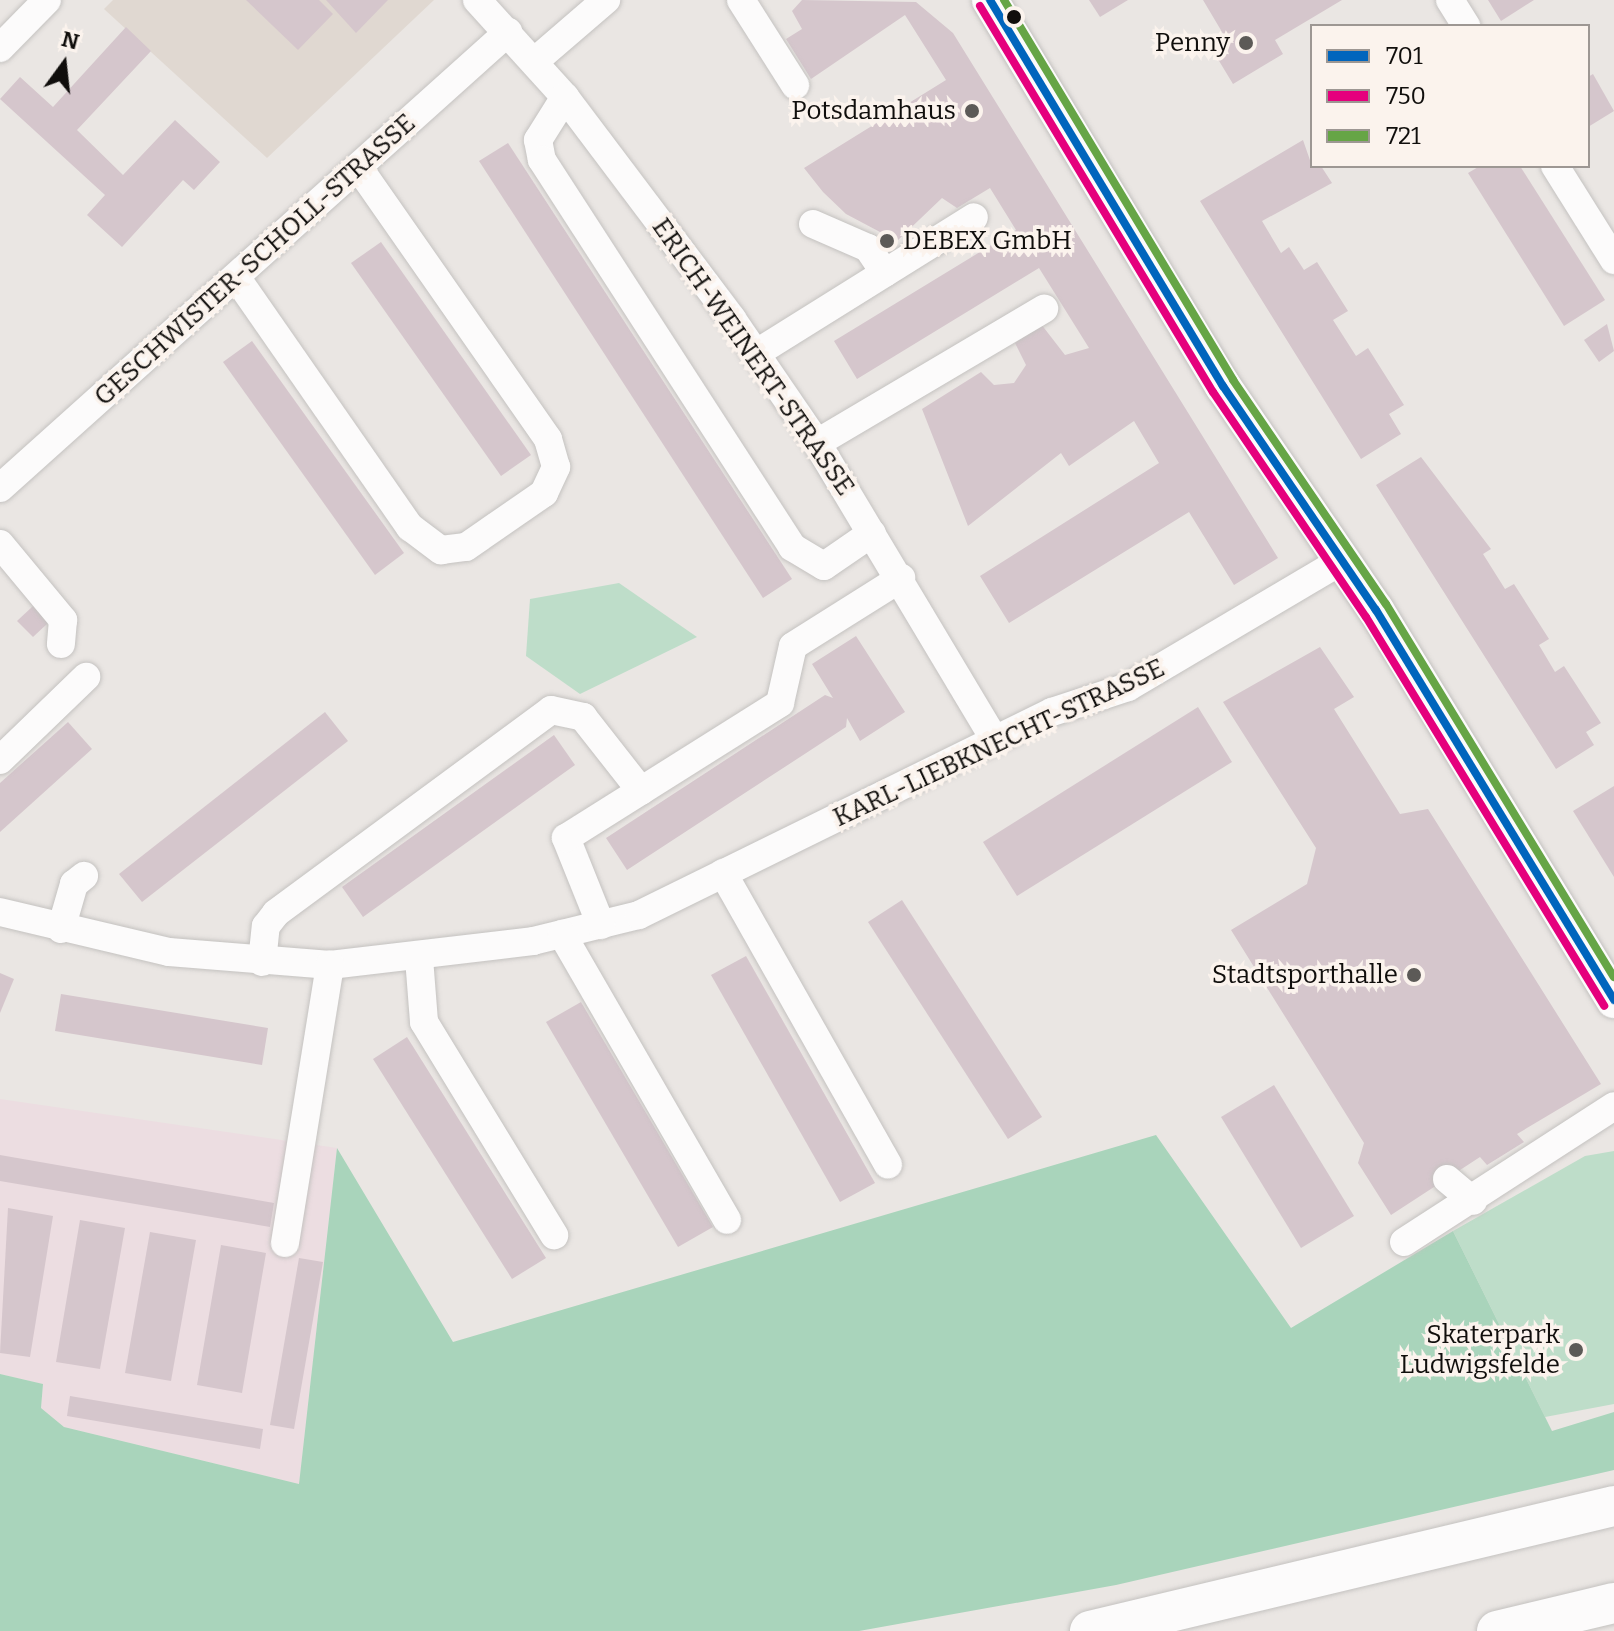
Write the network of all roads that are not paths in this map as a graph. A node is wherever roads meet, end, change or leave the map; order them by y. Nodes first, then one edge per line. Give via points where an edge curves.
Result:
1 (47, 0) edge
2 (477, 0) edge
3 (606, 0) edge
4 (741, 0) edge
5 (990, 0) edge
6 (1450, 0) edge
7 (1465, 24) edge
8 (508, 32) junction
9 (0, 48) edge
10 (535, 61) junction
11 (795, 85) dead end
12 (565, 97) junction
13 (1556, 168) edge
14 (360, 170) junction
15 (974, 217) dead end
16 (813, 224) dead end
17 (1614, 260) edge
18 (885, 273) junction
19 (236, 277) junction
20 (1044, 309) dead end
21 (755, 354) junction
22 (817, 443) junction
23 (0, 488) edge
24 (872, 533) junction
25 (0, 544) edge
26 (1343, 560) junction
27 (901, 578) junction
28 (61, 644) dead end
29 (86, 677) dead end
30 (995, 740) junction
31 (0, 760) edge
32 (641, 791) junction
33 (723, 873) junction
34 (84, 876) dead end
35 (0, 912) edge
36 (601, 925) junction
37 (61, 929) junction
38 (562, 934) junction
39 (419, 958) junction
40 (262, 962) junction
41 (330, 965) junction
42 (1614, 1000) edge
43 (1614, 1106) edge
44 (888, 1165) dead end
45 (1447, 1179) dead end
46 (1473, 1201) junction
47 (727, 1220) dead end
48 (554, 1235) dead end
49 (1404, 1242) dead end
50 (285, 1243) dead end
51 (1614, 1506) edge
52 (1614, 1603) edge
53 (1090, 1631) edge
54 (1497, 1631) edge

1 - 9 street
2 - 8 street, ERICH-WEINERT-STRASSE
3 - 10 street
4 - 11 street
5 - 26 main road via 1223,386
6 - 7 street
8 - 10 street, ERICH-WEINERT-STRASSE
8 - 14 street, GESCHWISTER-SCHOLL-STRASSE
10 - 12 street, ERICH-WEINERT-STRASSE
12 - 21 street, ERICH-WEINERT-STRASSE
12 - 24 street via 538,140 542,160 792,547 824,566
13 - 17 street
14 - 19 street, GESCHWISTER-SCHOLL-STRASSE
14 - 19 street via 548,439 556,467 544,493 466,547 441,550 410,527
15 - 18 street
16 - 18 street via 868,248
18 - 21 street
19 - 23 street, GESCHWISTER-SCHOLL-STRASSE
20 - 22 street
21 - 22 street, ERICH-WEINERT-STRASSE
22 - 24 street, ERICH-WEINERT-STRASSE
24 - 27 street, ERICH-WEINERT-STRASSE
25 - 28 street via 63,620
26 - 30 street, KARL-LIEBKNECHT-STRASSE via 1128,687
26 - 42 main road
27 - 30 street, ERICH-WEINERT-STRASSE
27 - 32 street via 793,646 780,703
29 - 31 street
30 - 33 street, KARL-LIEBKNECHT-STRASSE
32 - 36 street via 566,838
32 - 40 street via 583,717 551,710 276,913 266,926
33 - 36 street, KARL-LIEBKNECHT-STRASSE via 639,915
33 - 44 street
34 - 37 street via 74,884
35 - 37 street, KARL-LIEBKNECHT-STRASSE
36 - 38 street, KARL-LIEBKNECHT-STRASSE
37 - 40 street, KARL-LIEBKNECHT-STRASSE
38 - 39 street, KARL-LIEBKNECHT-STRASSE
38 - 47 street
39 - 41 street, KARL-LIEBKNECHT-STRASSE
39 - 48 street via 424,1022
40 - 41 street, KARL-LIEBKNECHT-STRASSE
41 - 50 street
43 - 46 street
45 - 46 street
46 - 49 street
51 - 53 highway
52 - 54 highway

